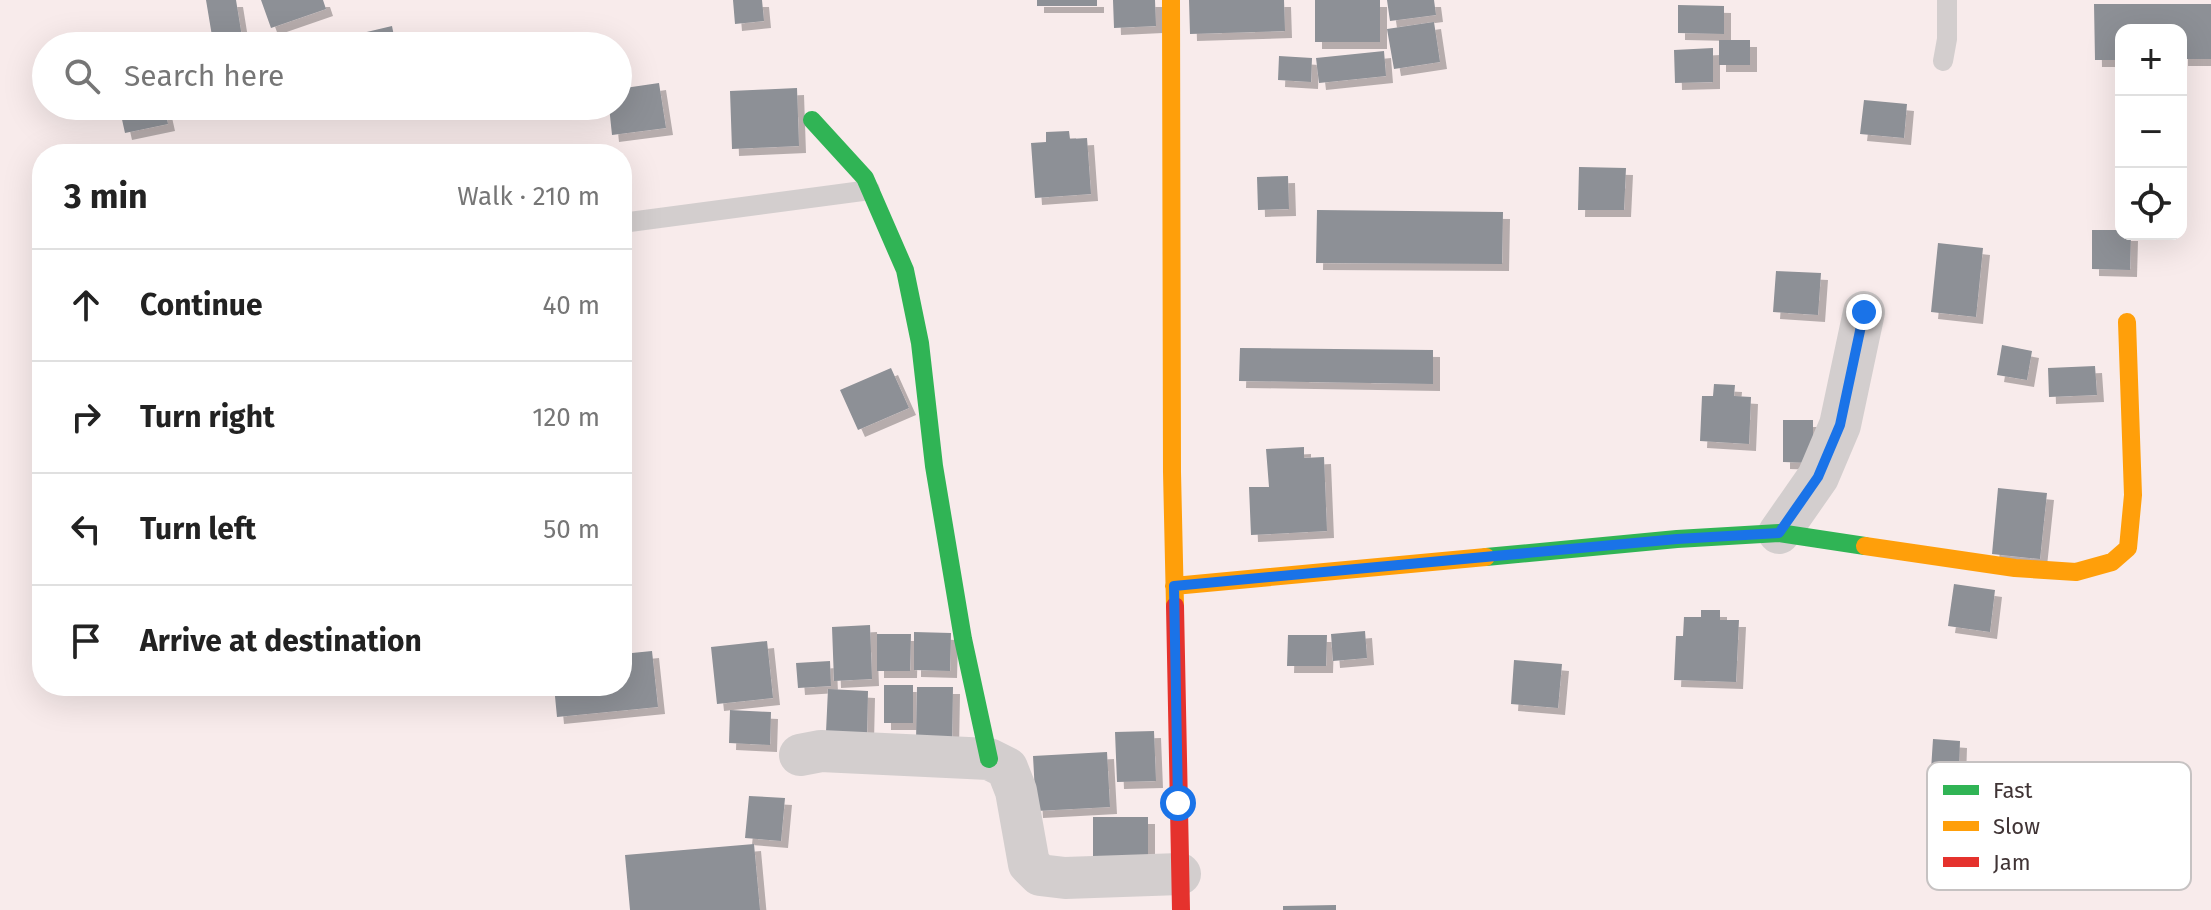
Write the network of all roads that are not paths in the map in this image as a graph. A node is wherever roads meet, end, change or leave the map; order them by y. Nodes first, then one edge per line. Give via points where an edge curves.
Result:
1 (1171, 0) edge
2 (1947, 0) edge
3 (1943, 61) dead end
4 (812, 120) dead end
5 (870, 190) junction
6 (632, 222) edge
7 (1864, 312) dead end
8 (2127, 322) dead end
9 (1779, 533) junction
10 (1174, 586) junction
11 (800, 755) dead end
12 (989, 759) junction
13 (1181, 892) edge

1 - 10 street
2 - 3 lane
4 - 5 street
5 - 6 lane
5 - 12 street via 905,270 963,639
7 - 9 street via 1840,425 1818,477
8 - 9 street via 2133,495 2128,548 2112,562 2076,572 2015,568
9 - 10 street
10 - 13 street
11 - 12 street via 821,751
12 - 13 street via 1007,768 1029,864 1040,875

